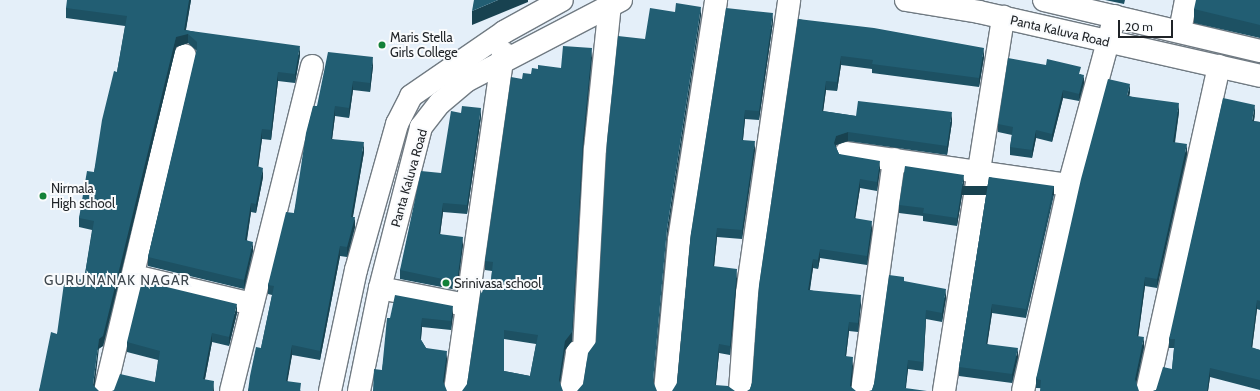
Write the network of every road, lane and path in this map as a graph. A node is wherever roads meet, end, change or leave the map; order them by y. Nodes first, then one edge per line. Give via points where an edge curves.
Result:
1 (562, 0) edge
2 (716, 0) edge
3 (789, 0) edge
4 (906, 0) edge
5 (1044, 0) edge
6 (1186, 0) edge
7 (615, 2) edge
8 (1115, 16) junction
9 (1003, 17) junction
10 (1180, 31) junction
11 (504, 32) junction
12 (1106, 42) junction
13 (1260, 51) edge
14 (185, 55) dead end
15 (503, 61) junction
16 (312, 66) dead end
17 (1219, 66) junction
18 (1260, 76) edge
19 (846, 153) dead end
20 (894, 159) junction
21 (978, 172) junction
22 (1069, 185) junction
23 (134, 276) junction
24 (380, 288) junction
25 (252, 304) junction
26 (466, 305) junction
27 (105, 391) edge
28 (231, 391) edge
29 (330, 391) edge
30 (359, 391) edge
31 (455, 391) edge
32 (572, 391) edge
33 (665, 391) edge
34 (740, 391) edge
35 (862, 391) edge
36 (944, 391) edge
37 (1023, 391) edge
38 (1147, 391) edge

1 - 11 street, Panta Kaluva Road
2 - 33 street via 679,240
3 - 34 street via 747,293
4 - 9 street, Panta Kaluva Road
5 - 8 street, Panta Kaluva Road
6 - 10 street
7 - 15 street, Panta Kaluva Road
7 - 32 street via 595,149 584,350 577,352
8 - 10 street, Panta Kaluva Road
8 - 12 street
9 - 12 street, Panta Kaluva Road
9 - 21 street
10 - 13 street, Panta Kaluva Road
11 - 15 street
11 - 29 street, Panta Kaluva Road via 411,96 397,124 356,270
12 - 17 street, Panta Kaluva Road
12 - 22 street
14 - 23 street
15 - 24 street, Panta Kaluva Road via 466,81 440,103 421,128
15 - 26 street
16 - 25 street
17 - 18 street, Panta Kaluva Road
17 - 38 street
19 - 20 street
20 - 21 street
20 - 35 street
21 - 22 street
21 - 36 street
22 - 37 street
23 - 25 street
23 - 27 street
24 - 26 street
24 - 30 street, Panta Kaluva Road
25 - 28 street
26 - 31 street

